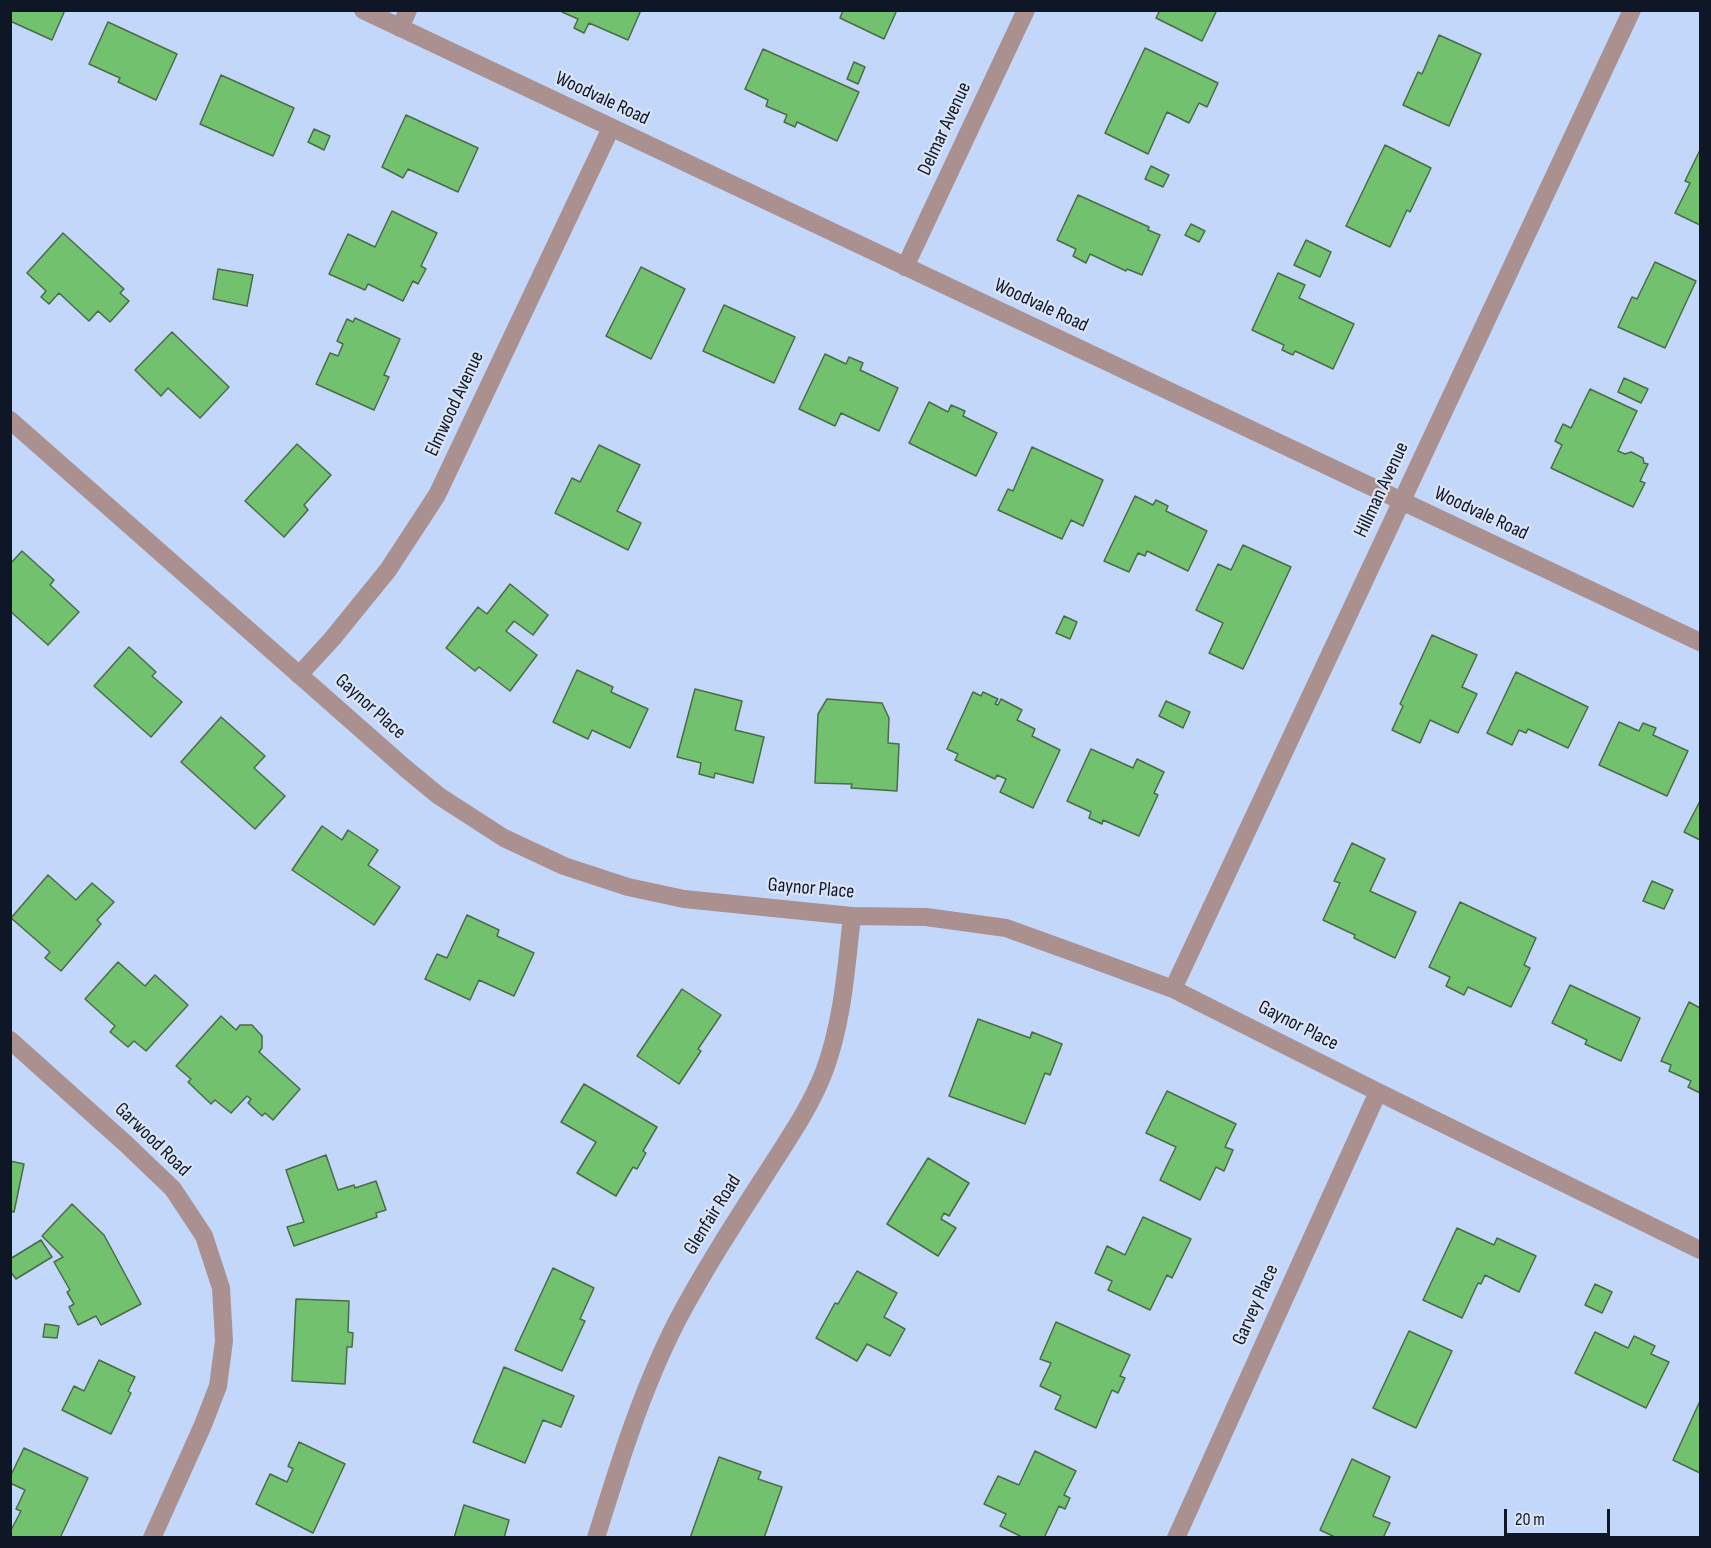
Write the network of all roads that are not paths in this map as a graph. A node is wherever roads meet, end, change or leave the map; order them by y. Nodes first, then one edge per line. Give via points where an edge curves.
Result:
1 (363, 10) edge
2 (408, 10) edge
3 (1026, 10) edge
4 (1632, 10) edge
5 (400, 28) junction
6 (611, 128) junction
7 (905, 267) junction
8 (10, 420) edge
9 (1402, 501) junction
10 (1701, 642) edge
11 (300, 675) junction
12 (852, 916) junction
13 (1173, 989) junction
14 (10, 1040) edge
15 (1378, 1092) junction
16 (1701, 1250) edge
17 (152, 1538) edge
18 (596, 1538) edge
19 (1176, 1538) edge

1 - 5 street, Woodvale Road
2 - 5 street
3 - 7 street, Delmar Avenue
4 - 9 street, Hillman Avenue
5 - 6 street, Woodvale Road
6 - 7 street, Woodvale Road
6 - 11 street, Elmwood Avenue via 437,495 388,570
7 - 9 street, Woodvale Road
8 - 11 street, Gaynor Place
9 - 10 street, Woodvale Road
9 - 13 street, Hillman Avenue
11 - 12 street, Gaynor Place via 439,796 504,838 564,866 628,887 684,899
12 - 13 street, Gaynor Place via 926,917 1006,928
12 - 18 street, Glenfair Road via 840,1017 824,1072 800,1121 704,1271 676,1324 620,1460
13 - 15 street, Gaynor Place
14 - 17 street, Garwood Road via 173,1189 204,1236 221,1288 224,1341 218,1386
15 - 16 street, Gaynor Place
15 - 19 street, Garvey Place

